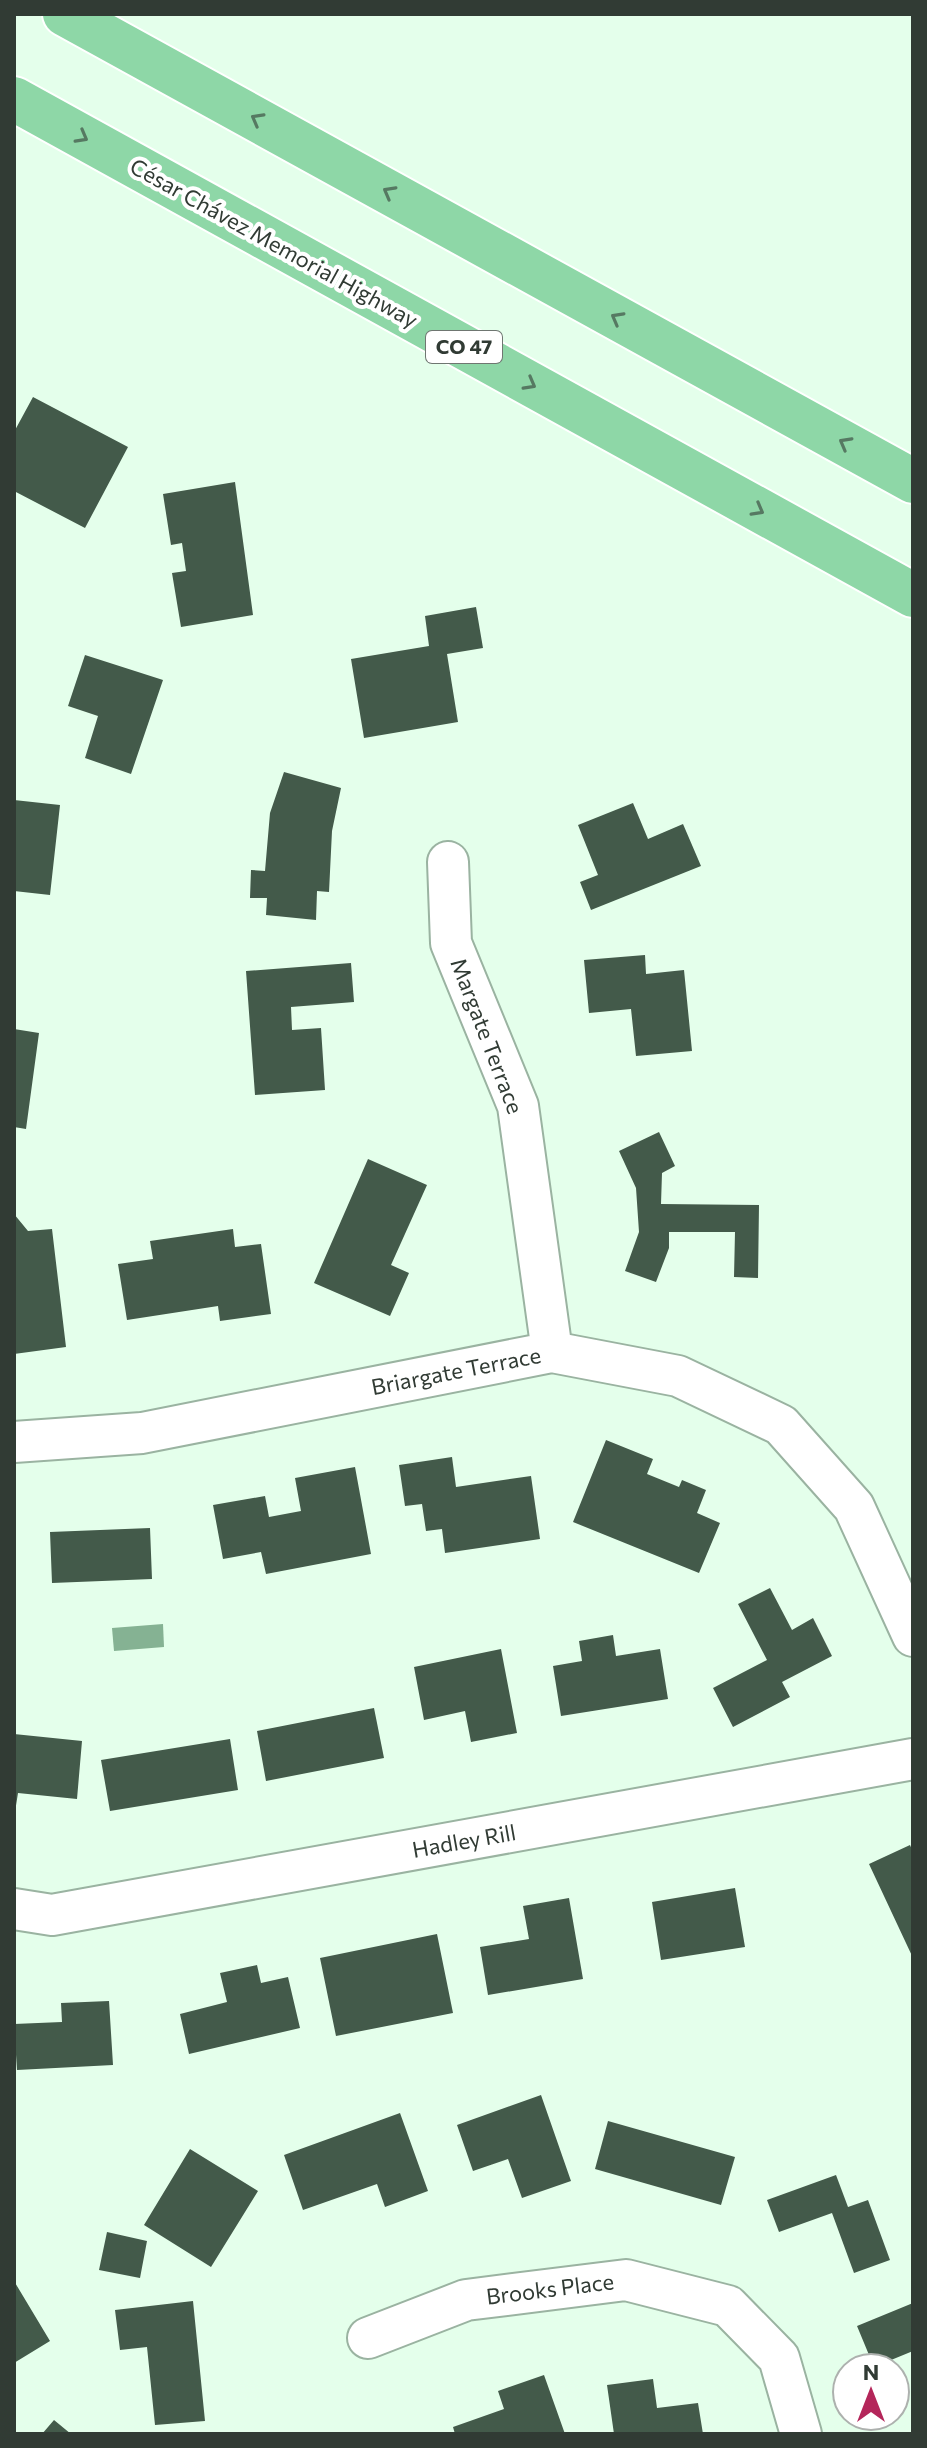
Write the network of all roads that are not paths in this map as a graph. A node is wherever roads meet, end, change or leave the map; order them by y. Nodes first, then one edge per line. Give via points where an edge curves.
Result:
1 (65, 14) edge
2 (14, 99) edge
3 (913, 481) edge
4 (913, 595) edge
5 (448, 862) dead end
6 (552, 1352) junction
7 (14, 1442) edge
8 (913, 1636) edge
9 (913, 1759) edge
10 (14, 1909) edge
11 (368, 2338) dead end
12 (801, 2434) edge

3 -> 1 highway
2 -> 4 highway, César Chávez Memorial Highway / CO 47
5 - 6 street, Margate Terrace via 451,943 518,1106
6 - 7 street, Briargate Terrace via 142,1433
6 - 8 street, Briargate Terrace via 678,1376 781,1425 854,1507
9 - 10 street, Hadley Rill via 52,1915
11 - 12 street, Brooks Place via 466,2300 626,2280 728,2306 779,2358

